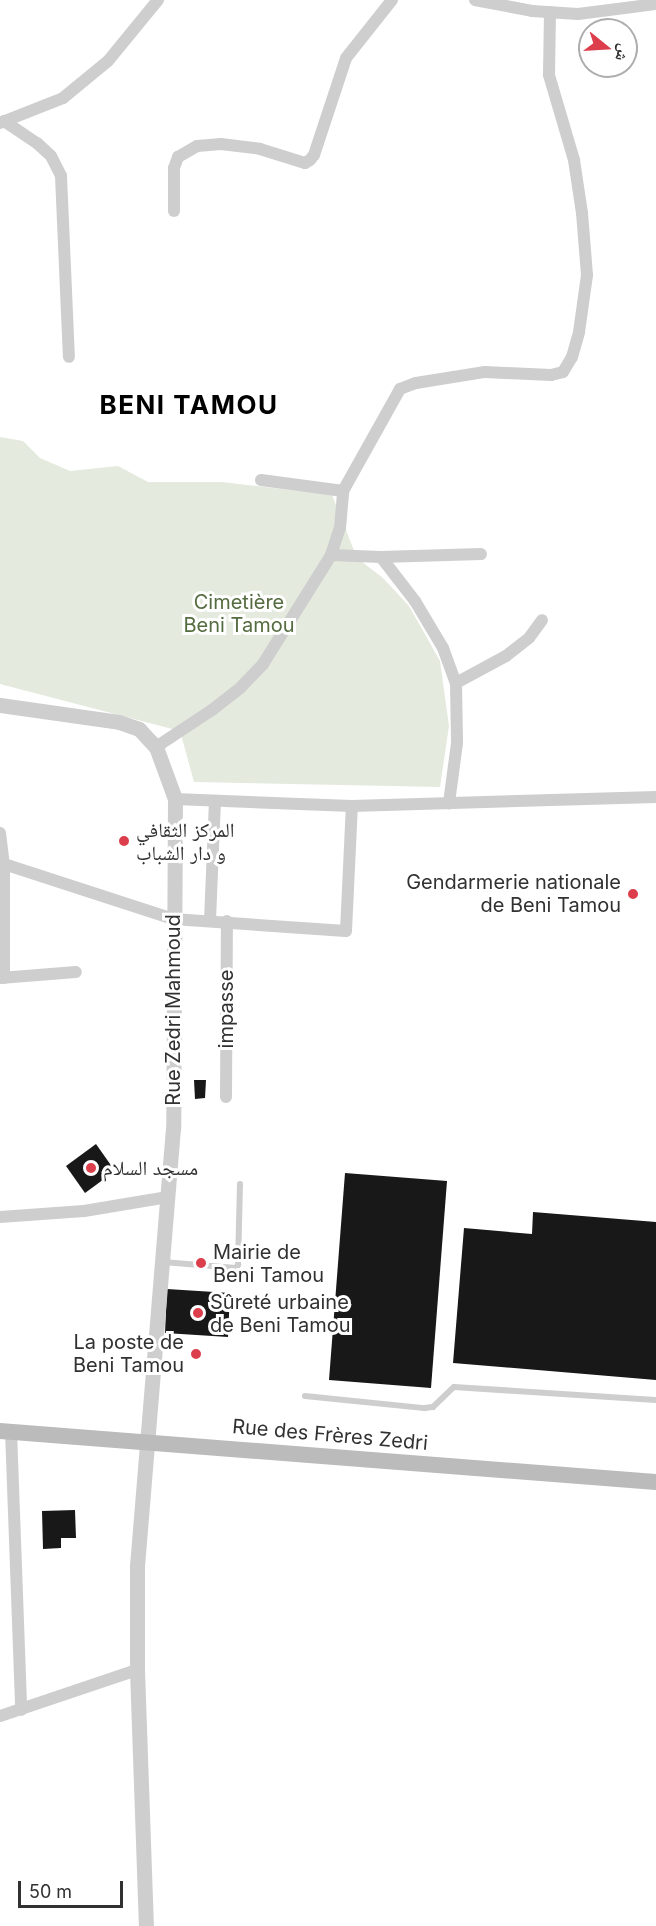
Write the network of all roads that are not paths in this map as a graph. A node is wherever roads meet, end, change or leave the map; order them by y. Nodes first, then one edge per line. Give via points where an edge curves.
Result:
1 (158, 0) edge
2 (392, 0) edge
3 (475, 0) edge
4 (656, 4) edge
5 (550, 12) junction
6 (2, 122) edge
7 (174, 211) dead end
8 (69, 357) dead end
9 (261, 480) dead end
10 (343, 491) junction
11 (481, 554) dead end
12 (331, 555) junction
13 (381, 557) junction
14 (542, 620) dead end
15 (456, 683) junction
16 (0, 705) edge
17 (156, 747) junction
18 (656, 797) edge
19 (175, 799) junction
20 (215, 801) junction
21 (449, 803) junction
22 (352, 806) junction
23 (0, 833) edge
24 (4, 864) junction
25 (173, 918) junction
26 (210, 920) junction
27 (227, 921) junction
28 (76, 972) dead end
29 (2, 978) edge
30 (226, 1097) dead end
31 (240, 1184) dead end
32 (168, 1197) junction
33 (0, 1218) edge
34 (162, 1262) junction
35 (305, 1396) dead end
36 (656, 1400) edge
37 (6, 1431) edge
38 (148, 1441) junction
39 (656, 1482) edge
40 (137, 1670) junction
41 (21, 1710) junction
42 (0, 1716) edge
43 (146, 1926) edge

1 - 6 street via 108,62 63,98
2 - 7 street via 346,58 310,160 305,163 260,149 221,144 197,146 178,157 174,168
3 - 5 street
4 - 5 street via 578,14
5 - 10 street via 549,75 574,160 586,265 579,332 572,357 563,372 551,375 485,372 416,382 400,389
6 - 8 street via 37,143 51,156 61,176
9 - 10 street
10 - 12 street via 340,528
11 - 13 street
12 - 13 street
12 - 17 street via 263,664 213,710
13 - 15 street via 443,648
14 - 15 street via 529,638 506,656
15 - 21 street via 457,743
16 - 17 street, Rue Zedri Mahmoud via 119,722 139,729
17 - 19 street, Rue Zedri Mahmoud
18 - 21 street
19 - 20 street
19 - 25 street, Rue Zedri Mahmoud
20 - 22 street
20 - 26 street
21 - 22 street
22 - 27 street via 346,931
23 - 24 street
24 - 25 street
24 - 29 street
25 - 26 street
25 - 32 street, Rue Zedri Mahmoud via 173,1128
26 - 27 street
27 - 30 street, impasse
28 - 29 street
31 - 34 lane via 236,1268
32 - 33 street via 84,1211
32 - 34 street, Rue Zedri Mahmoud
34 - 38 street, Rue Zedri Mahmoud
35 - 36 lane via 424,1408 433,1407 454,1387
37 - 38 main road, Rue des Frères Zedri
37 - 41 street
38 - 39 main road, Rue des Frères Zedri
38 - 40 street, Rue Zedri Mahmoud via 137,1566
40 - 41 street
40 - 43 street, Rue Zedri Mahmoud
41 - 42 street

